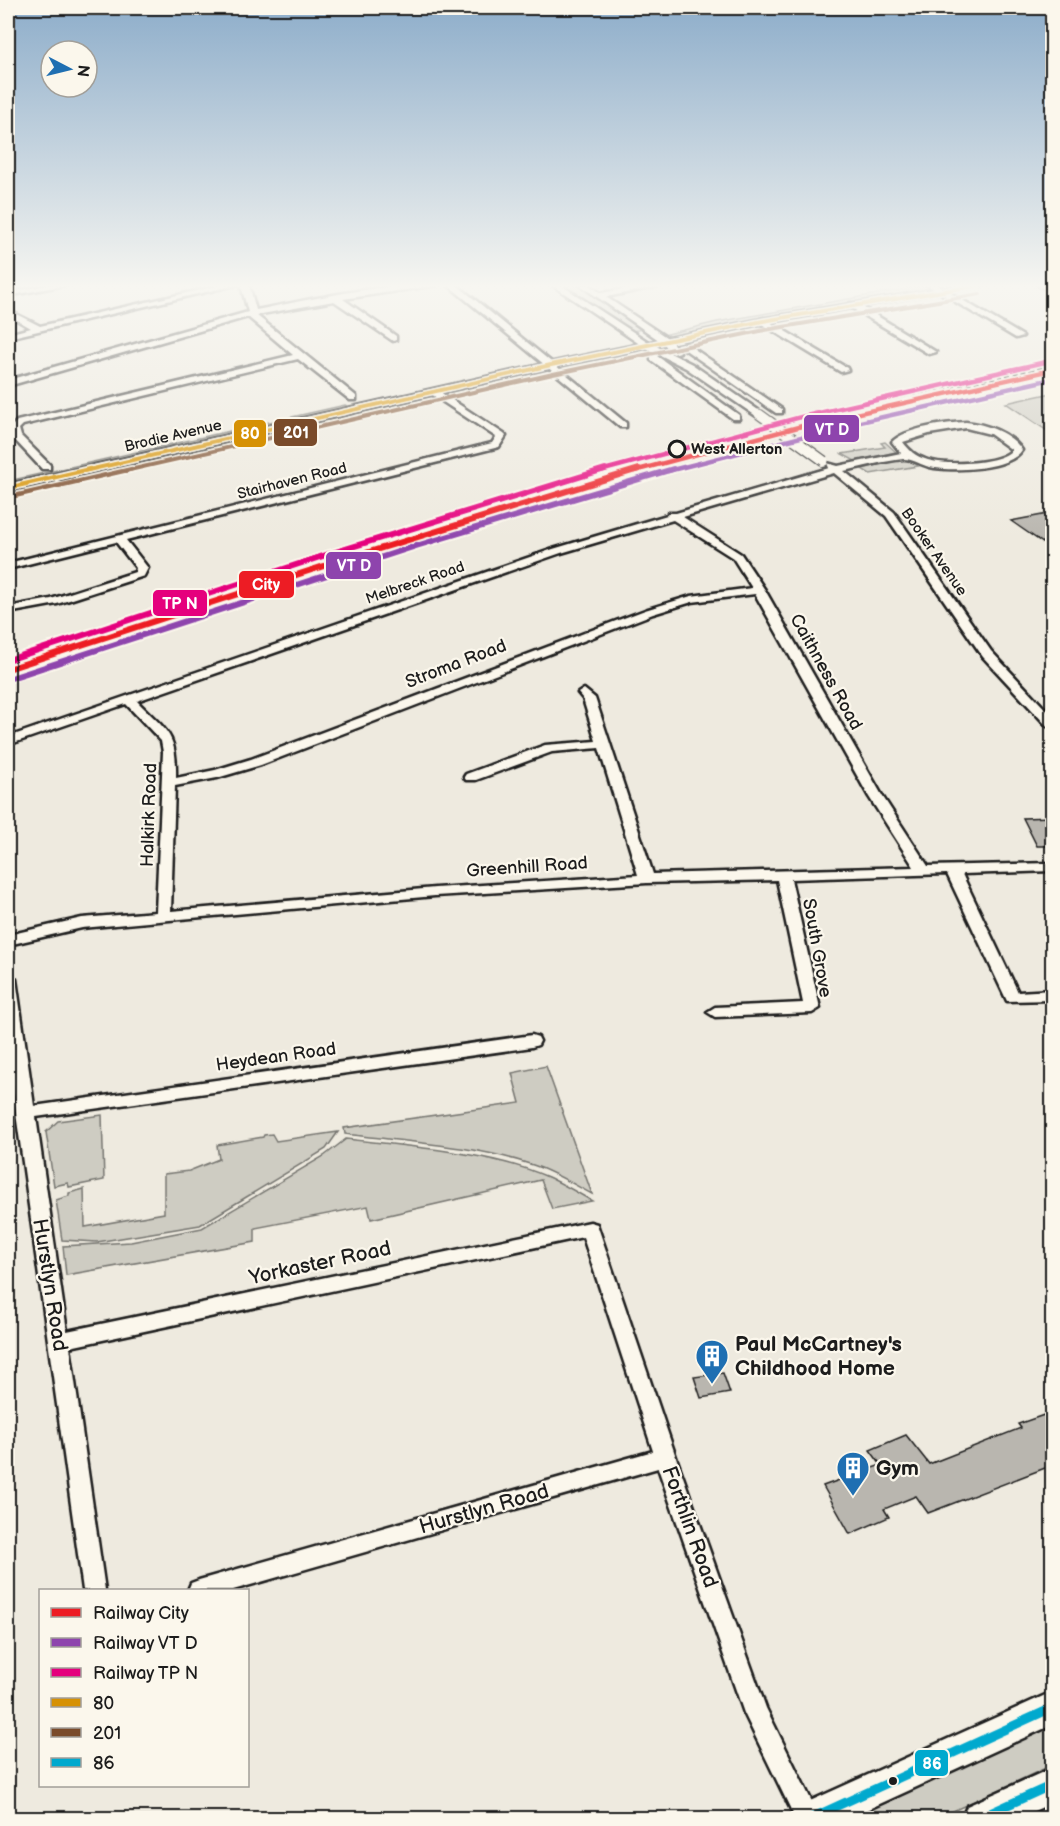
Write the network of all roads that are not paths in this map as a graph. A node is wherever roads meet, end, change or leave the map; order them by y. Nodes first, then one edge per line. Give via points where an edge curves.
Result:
1 (53, 370) edge
2 (239, 370) edge
3 (317, 370) edge
4 (477, 370) edge
5 (528, 370) edge
6 (557, 370) edge
7 (671, 370) edge
8 (695, 370) edge
9 (720, 370) edge
10 (731, 378) junction
11 (711, 381) junction
12 (8, 383) edge
13 (692, 385) junction
14 (434, 392) junction
15 (353, 398) junction
16 (367, 408) junction
17 (779, 411) dead end
18 (736, 417) dead end
19 (623, 425) dead end
20 (908, 454) junction
21 (46, 467) junction
22 (836, 469) junction
23 (8, 476) edge
24 (8, 488) edge
25 (672, 515) junction
26 (119, 539) junction
27 (8, 566) edge
28 (759, 590) junction
29 (8, 609) edge
30 (584, 693) dead end
31 (127, 698) junction
32 (1049, 716) edge
33 (8, 741) edge
34 (603, 744) junction
35 (471, 777) dead end
36 (169, 783) junction
37 (1053, 867) edge
38 (952, 869) junction
39 (923, 870) junction
40 (783, 874) junction
41 (647, 879) junction
42 (163, 914) junction
43 (8, 940) edge
44 (8, 979) edge
45 (1053, 995) edge
46 (715, 1012) dead end
47 (532, 1041) dead end
48 (25, 1113) junction
49 (590, 1229) joint
50 (60, 1341) junction
51 (665, 1457) junction
52 (94, 1589) edge
53 (203, 1589) edge
54 (1053, 1708) edge
55 (1053, 1785) edge
56 (810, 1818) edge
57 (979, 1818) edge

1 - 12 street
2 - 21 street via 20,423 14,429 17,437
3 - 15 street
4 - 15 street, Brodie Avenue
5 - 14 street, Brodie Avenue
6 - 19 street
7 - 13 street
8 - 11 street, Booker Avenue
9 - 10 street
10 - 11 street
10 - 17 street
11 - 13 street
11 - 22 street, Booker Avenue, bridge
13 - 18 street
14 - 16 street, Brodie Avenue
14 - 26 street, Stairhaven Road via 501,436 496,445
15 - 16 street
15 - 21 street, Brodie Avenue
16 - 24 street, Brodie Avenue
20 - 20 street via 897,444 900,439 960,424 988,428 1017,450 1006,459 950,467 927,466
20 - 22 street, Melbreck Road
21 - 23 street, Brodie Avenue
22 - 25 street, Melbreck Road
22 - 32 street, Booker Avenue via 890,514 987,654
25 - 28 street, Caithness Road via 737,556
25 - 31 street, Melbreck Road via 525,561
26 - 27 street, Stairhaven Road
26 - 29 street via 140,562 140,574 53,602
28 - 36 street, Stroma Road via 691,599 649,612 256,762
28 - 39 street, Caithness Road via 876,797
30 - 34 street
31 - 33 street, Melbreck Road
31 - 36 street, Halkirk Road via 167,740
34 - 35 street via 550,748
34 - 41 street
36 - 42 street, Halkirk Road
37 - 38 street, Greenhill Road
38 - 39 street, Greenhill Road
38 - 45 street via 1013,997
39 - 40 street, Greenhill Road
40 - 41 street, Greenhill Road
40 - 46 street, South Grove via 812,1008
41 - 42 street, Greenhill Road
42 - 43 street, Greenhill Road via 82,923
44 - 48 street, Hurstlyn Road
47 - 48 street, Heydean Road
48 - 50 street, Hurstlyn Road
49 - 50 street, Yorkaster Road
49 - 51 street, Forthlin Road
50 - 52 street, Hurstlyn Road
51 - 53 street, Hurstlyn Road
51 - 56 street, Forthlin Road via 756,1713
54 - 56 main road
55 - 57 main road

